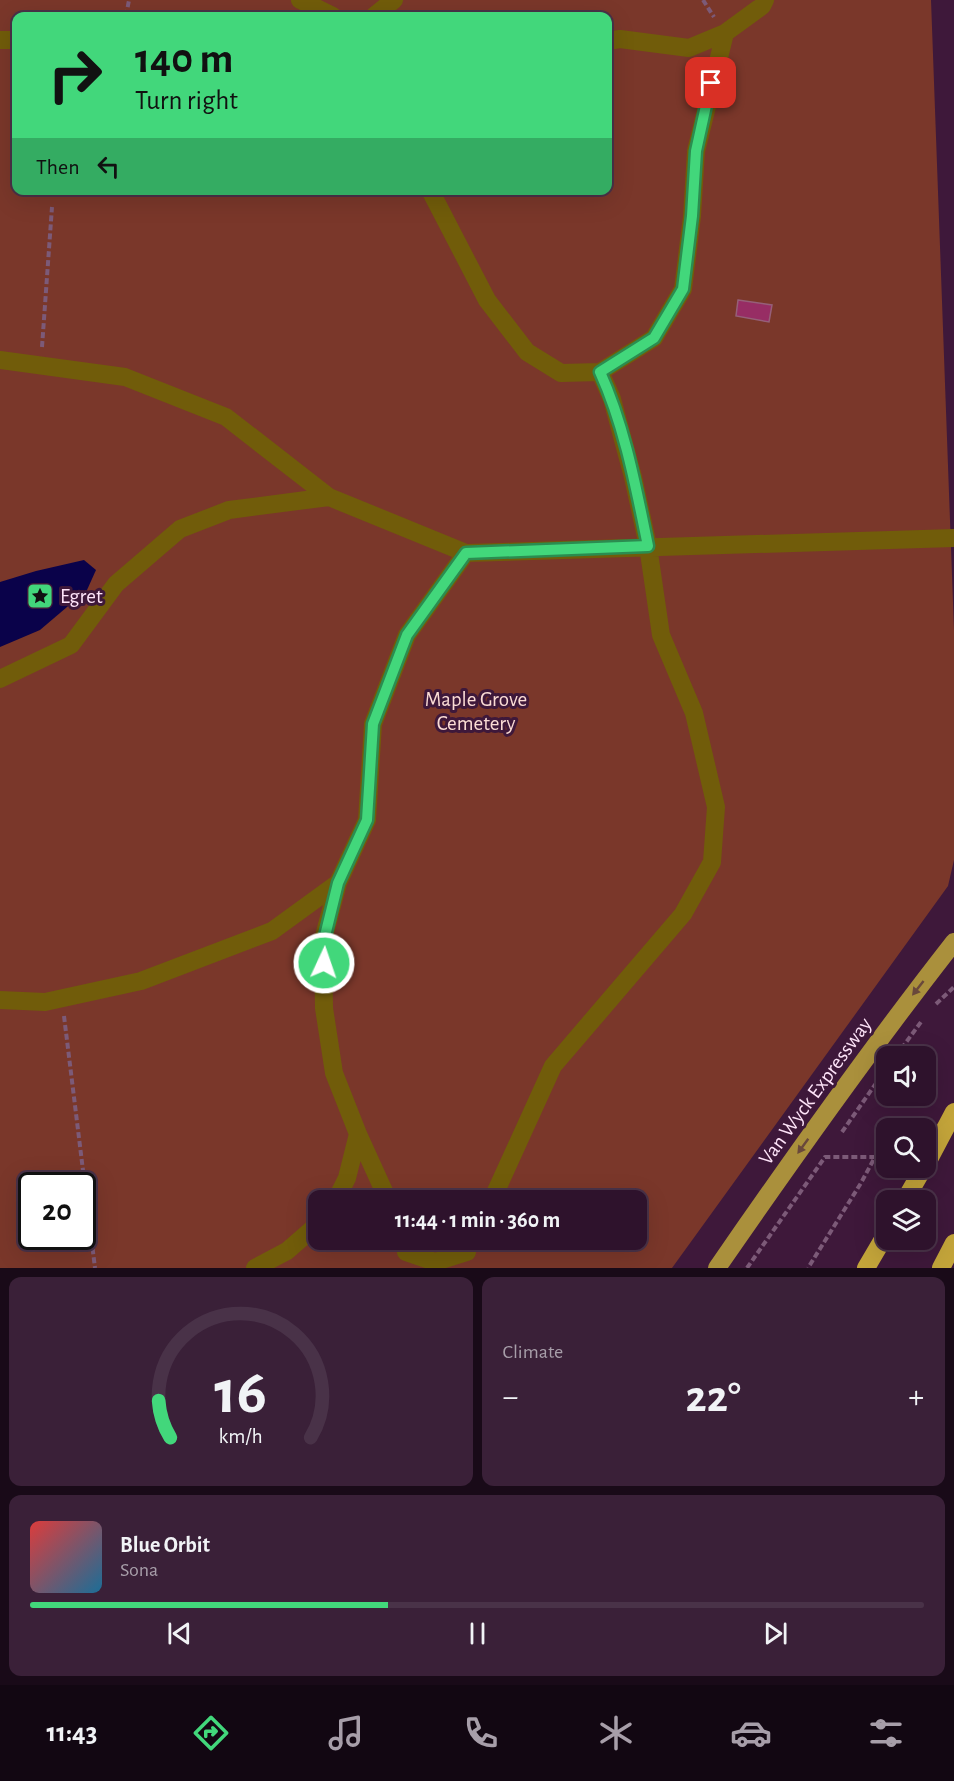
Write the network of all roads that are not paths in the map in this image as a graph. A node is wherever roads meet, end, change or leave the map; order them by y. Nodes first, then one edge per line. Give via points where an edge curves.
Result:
1 (300, 0) edge
2 (394, 0) edge
3 (765, 0) edge
4 (325, 12) edge
5 (379, 12) edge
6 (724, 33) junction
7 (612, 40) edge
8 (433, 195) edge
9 (0, 360) edge
10 (600, 372) junction
11 (329, 496) junction
12 (954, 538) edge
13 (648, 546) junction
14 (466, 553) junction
15 (0, 679) edge
16 (338, 883) junction
17 (954, 942) edge
18 (0, 1000) edge
19 (954, 1112) edge
20 (358, 1134) junction
21 (936, 1146) edge
22 (341, 1190) edge
23 (383, 1190) edge
24 (497, 1190) edge
25 (308, 1233) edge
26 (954, 1243) edge
27 (877, 1250) edge
28 (404, 1253) edge
29 (467, 1253) edge
30 (255, 1268) edge
31 (717, 1268) edge
32 (866, 1268) edge
33 (941, 1268) edge

1 - 4 lane
2 - 5 lane
3 - 6 lane
6 - 7 lane via 689,48
6 - 10 lane via 696,151 683,289 654,338
8 - 10 lane via 487,300 527,352 561,373
9 - 11 lane via 125,377 226,417
10 - 13 lane via 612,399
11 - 14 lane
11 - 15 lane via 228,510 180,529 116,584 71,645
12 - 13 lane
13 - 14 lane
13 - 24 lane via 661,635 693,713 716,807 712,862 683,914 553,1066
14 - 16 lane via 407,635 373,724 367,820
16 - 18 lane via 272,931 141,981 45,1002
16 - 20 lane via 324,940 324,1008 334,1073
17 -> 31 main road, Van Wyck Expressway
19 - 21 highway
20 - 22 lane
20 - 23 lane
25 - 30 lane via 287,1251
26 - 33 highway
27 - 32 highway
28 - 29 lane via 435,1262

